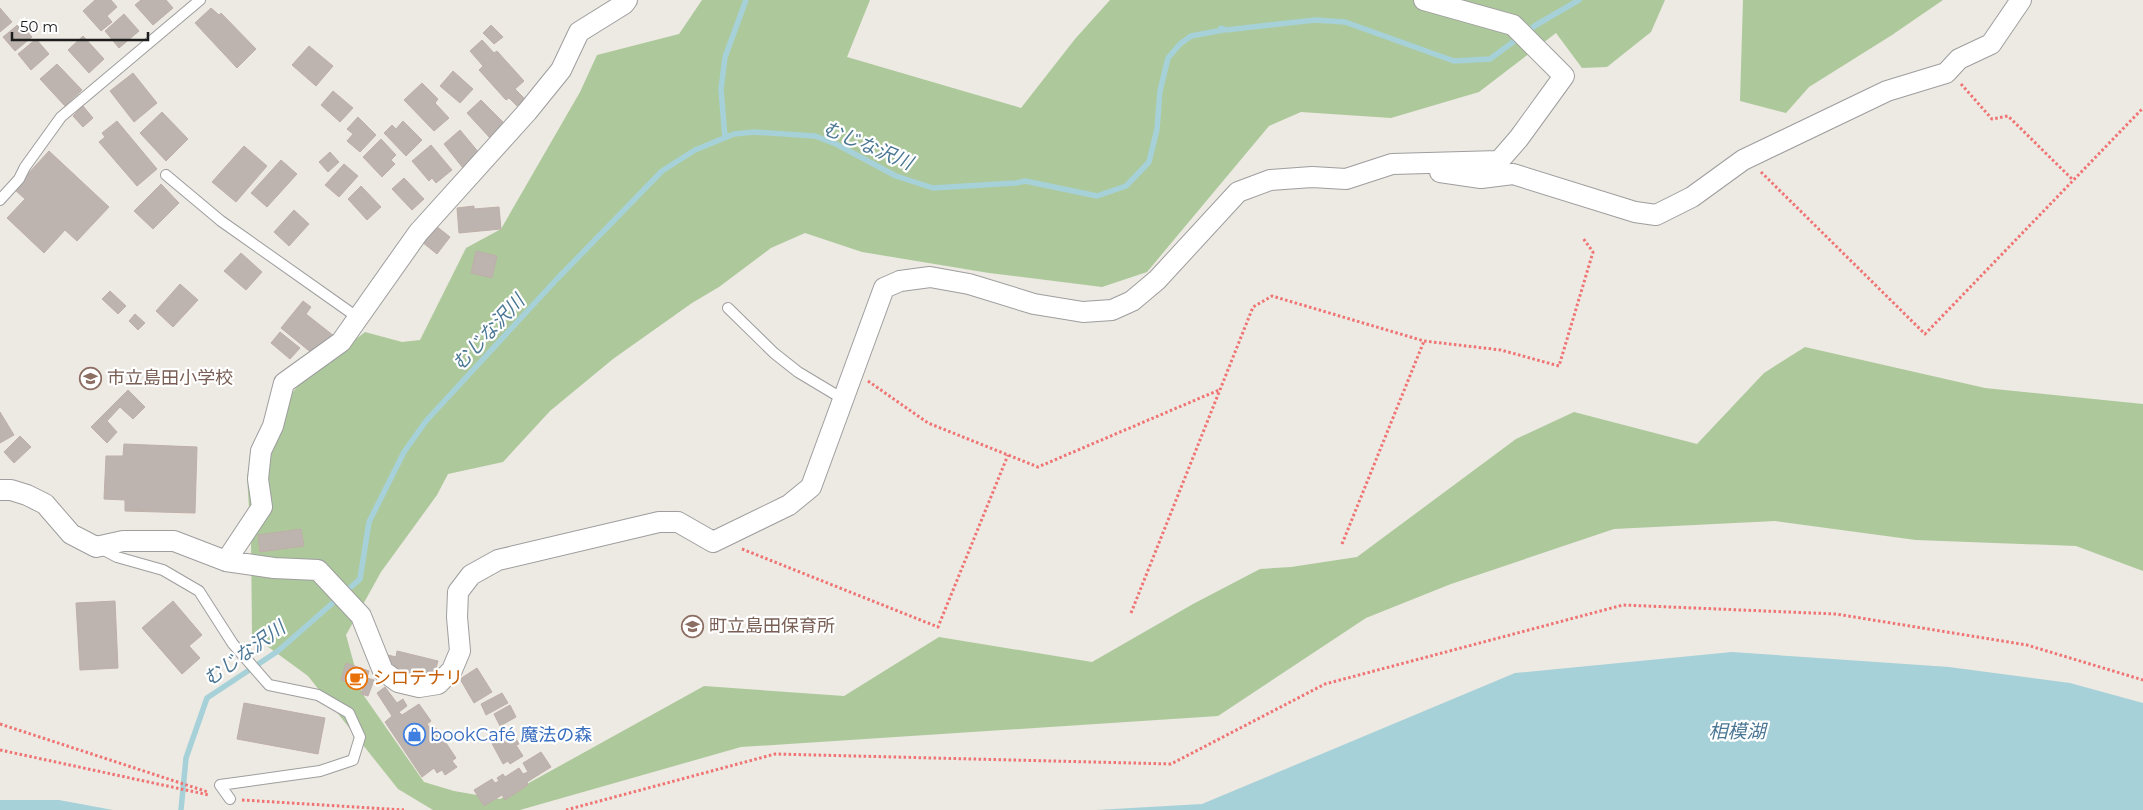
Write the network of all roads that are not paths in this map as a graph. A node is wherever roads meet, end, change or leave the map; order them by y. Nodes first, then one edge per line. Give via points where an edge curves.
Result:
1 (200, 0) edge
2 (627, 0) edge
3 (1424, 0) edge
4 (2021, 0) edge
5 (1417, 164) junction
6 (166, 175) dead end
7 (0, 200) edge
8 (728, 308) dead end
9 (357, 317) junction
10 (844, 399) junction
11 (0, 490) edge
12 (96, 547) junction
13 (226, 561) junction
14 (230, 799) road end

1 - 7 lane via 61,117 19,179
2 - 9 street via 580,32 561,70 418,233
3 - 5 street via 1513,25 1564,76 1499,160
4 - 5 street via 1991,44 1959,58 1946,73 1887,91 1746,158 1692,197 1656,215 1635,212 1513,174 1481,178 1434,172
5 - 10 street via 1392,164 1346,179 1270,180 1238,192 1157,280 1132,301 1112,310 1084,312 1042,305 969,284 930,277 900,281 884,288
6 - 9 lane via 221,221
8 - 10 lane via 786,363
9 - 13 street via 341,342 284,383 273,426 261,451 258,478 262,507
10 - 13 street via 811,487 789,505 713,542 678,522 659,522 498,560 471,575 458,592 460,651 452,670 438,684 419,687 398,682 383,671 361,616 318,570
11 - 12 street via 11,490 46,504 71,534
12 - 13 street via 123,541 174,541
12 - 14 lane via 163,570 199,591 232,644 269,685 318,695 350,713 360,737 353,760 320,771 220,785

